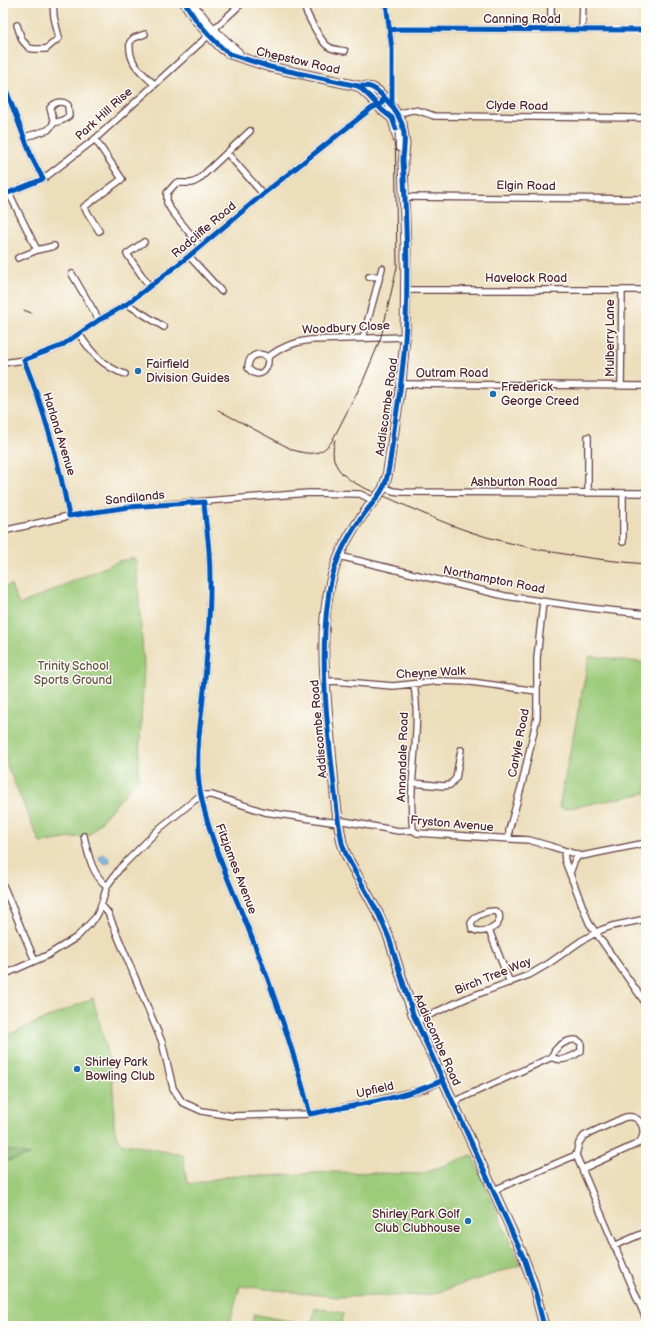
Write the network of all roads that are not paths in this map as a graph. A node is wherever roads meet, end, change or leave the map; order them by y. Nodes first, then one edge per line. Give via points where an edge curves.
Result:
1 (54, 3) edge
2 (185, 3) edge
3 (192, 3) edge
4 (242, 3) edge
5 (303, 3) edge
6 (386, 3) edge
7 (551, 3) edge
8 (583, 3) edge
9 (17, 25) dead end
10 (551, 29) junction
11 (582, 29) junction
12 (390, 30) junction
13 (646, 30) edge
14 (211, 33) junction
15 (145, 34) dead end
16 (345, 51) dead end
17 (3, 82) edge
18 (154, 84) junction
19 (358, 86) junction
20 (384, 97) junction
21 (377, 105) junction
22 (394, 113) junction
23 (646, 118) edge
24 (54, 123) dead end
25 (250, 131) dead end
26 (25, 137) junction
27 (95, 139) junction
28 (227, 153) junction
29 (42, 179) junction
30 (9, 193) junction
31 (263, 194) junction
32 (3, 195) edge
33 (405, 197) junction
34 (646, 199) edge
35 (99, 231) dead end
36 (144, 242) dead end
37 (54, 246) dead end
38 (200, 246) junction
39 (37, 250) junction
40 (189, 256) junction
41 (18, 258) dead end
42 (382, 268) dead end
43 (72, 274) dead end
44 (380, 276) junction
45 (368, 277) dead end
46 (149, 286) junction
47 (406, 290) junction
48 (622, 290) junction
49 (646, 290) edge
50 (221, 292) dead end
51 (127, 304) junction
52 (98, 320) junction
53 (164, 327) dead end
54 (79, 334) junction
55 (405, 337) junction
56 (364, 338) junction
57 (268, 357) dead end
58 (24, 360) junction
59 (3, 363) edge
60 (125, 374) dead end
61 (401, 384) junction
62 (621, 386) junction
63 (646, 386) edge
64 (588, 437) dead end
65 (383, 488) junction
66 (588, 493) junction
67 (623, 493) junction
68 (646, 493) edge
69 (375, 499) junction
70 (204, 502) junction
71 (69, 516) junction
72 (3, 531) edge
73 (623, 542) dead end
74 (339, 556) junction
75 (543, 602) junction
76 (646, 614) edge
77 (325, 682) junction
78 (414, 685) junction
79 (537, 691) junction
80 (461, 750) dead end
81 (413, 783) junction
82 (201, 795) junction
83 (338, 822) junction
84 (413, 830) junction
85 (84, 836) dead end
86 (509, 839) junction
87 (646, 843) edge
88 (564, 851) junction
89 (578, 856) junction
90 (570, 874) junction
91 (3, 885) edge
92 (107, 886) junction
93 (101, 905) junction
94 (646, 919) edge
95 (489, 930) junction
96 (595, 933) junction
97 (35, 961) junction
98 (3, 975) edge
99 (510, 983) junction
100 (646, 1004) edge
101 (416, 1021) junction
102 (552, 1057) junction
103 (443, 1080) junction
104 (454, 1102) junction
105 (310, 1114) junction
106 (576, 1155) junction
107 (582, 1169) junction
108 (494, 1190) junction
109 (646, 1232) edge
110 (614, 1246) junction
111 (646, 1319) edge
112 (544, 1326) edge

1 - 9 street via 59,38 46,49 29,48 22,40
2 - 14 highway, Chepstow Road via 196,20
3 - 14 highway, Chepstow Road
4 - 14 street, Park Hill Rise
5 - 16 street via 326,45
6 - 12 street, Addiscombe Road
7 - 10 street
8 - 11 street
10 - 11 street, Canning Road
10 - 12 street, Canning Road
11 - 13 street, Canning Road
12 - 22 street, Addiscombe Road
14 - 18 street, Park Hill Rise
14 - 19 highway, Chepstow Road via 230,54 270,67
15 - 18 street via 130,42 130,52 135,67
17 - 26 street
18 - 27 street, Park Hill Rise
19 - 20 highway, Chepstow Road via 370,86
19 - 21 highway
20 - 21 street, Radcliffe Road via 382,103
20 - 22 highway, Addiscombe Road
21 - 22 highway, Addiscombe Road
21 - 31 street, Radcliffe Road
22 - 23 street, Clyde Road via 414,109 434,116
22 - 33 highway, Addiscombe Road via 402,124 404,133
24 - 26 street via 48,130
25 - 28 street
26 - 29 street
27 - 29 street, Park Hill Rise
27 - 35 street via 122,179 84,207
28 - 31 street
28 - 38 street via 198,180 176,184 167,192 166,203
29 - 30 street, Park Hill Rise
30 - 32 street, Park Hill Rise
30 - 39 street
31 - 38 street, Radcliffe Road
33 - 34 street, Elgin Road
33 - 47 highway, Addiscombe Road
36 - 46 street via 127,254
37 - 39 street
38 - 40 street, Radcliffe Road
39 - 41 street
40 - 46 street, Radcliffe Road
40 - 50 street
42 - 44 street
43 - 52 street
44 - 45 street
44 - 56 street
46 - 51 street, Radcliffe Road
47 - 48 street, Havelock Road
47 - 55 highway, Addiscombe Road
48 - 49 street, Havelock Road
48 - 62 street, Mulberry Lane
51 - 52 street, Radcliffe Road
51 - 53 street
52 - 54 street, Radcliffe Road
54 - 58 street, Radcliffe Road via 61,346
54 - 60 street via 92,353 113,370
55 - 56 street, Woodbury Close
55 - 61 highway, Addiscombe Road
56 - 57 street, Woodbury Close via 298,342
58 - 59 street, Radcliffe Road
58 - 71 street, Harland Avenue via 62,478
61 - 62 street, Outram Road
61 - 65 highway, Addiscombe Road via 387,477
62 - 63 street, Outram Road
64 - 66 street
65 - 66 street, Ashburton Road via 401,492
65 - 69 highway, Addiscombe Road, bridge
66 - 67 street, Ashburton Road
67 - 68 street, Ashburton Road
67 - 73 street
69 - 70 street, Sandilands via 360,494 309,493
69 - 74 highway, Addiscombe Road via 351,532
70 - 71 street, Sandilands via 129,507
70 - 82 street, Fitzjames Avenue via 210,553 204,690 197,752
71 - 72 street, Sandilands
74 - 75 street, Northampton Road via 493,594
74 - 77 highway, Addiscombe Road via 328,598
75 - 76 street, Northampton Road
75 - 79 street, Carlyle Road via 537,658
77 - 78 street, Cheyne Walk
77 - 83 highway, Addiscombe Road
78 - 79 street, Cheyne Walk via 439,681 472,682
78 - 81 street, Annandale Road via 416,730
79 - 86 street, Carlyle Road via 536,723 509,830
80 - 81 street via 456,778 450,785
81 - 84 street, Annandale Road
82 - 83 street, Fryston Avenue via 212,795 265,812
82 - 92 street via 160,828 123,865
82 - 105 street, Fitzjames Avenue via 215,848 282,1018
83 - 84 street, Fryston Avenue via 403,831
83 - 101 highway, Addiscombe Road via 344,850 378,912 389,938
84 - 86 street, Fryston Avenue via 417,833
85 - 92 street via 93,868 101,882
86 - 88 street, Fryston Avenue via 535,841
87 - 89 street via 589,856
88 - 89 street, Fryston Avenue
88 - 90 street
89 - 90 street
90 - 96 street via 585,916
91 - 97 street
92 - 93 street
93 - 97 street via 92,923 77,937
93 - 105 street, Upfield via 108,913 162,1042 172,1088 182,1102 202,1111 232,1116
94 - 96 street, Birch Tree Way via 612,926
95 - 95 street via 474,930 471,923 478,916 495,911 499,914 500,920
95 - 99 street
96 - 99 street, Birch Tree Way via 543,967
96 - 100 street
97 - 98 street
99 - 101 street, Birch Tree Way via 467,998
101 - 103 highway, Addiscombe Road
102 - 102 street via 554,1050 567,1042 578,1040 581,1043 581,1051 574,1055 562,1060 555,1060
102 - 104 street
103 - 104 highway, Addiscombe Road
103 - 105 street, Upfield via 427,1088
104 - 108 highway, Addiscombe Road
106 - 107 street
106 - 107 street via 584,1136 623,1118 634,1117 643,1125 644,1135 639,1143
106 - 108 street
107 - 110 street
108 - 112 highway, Addiscombe Road via 530,1273
109 - 110 street
110 - 111 street

